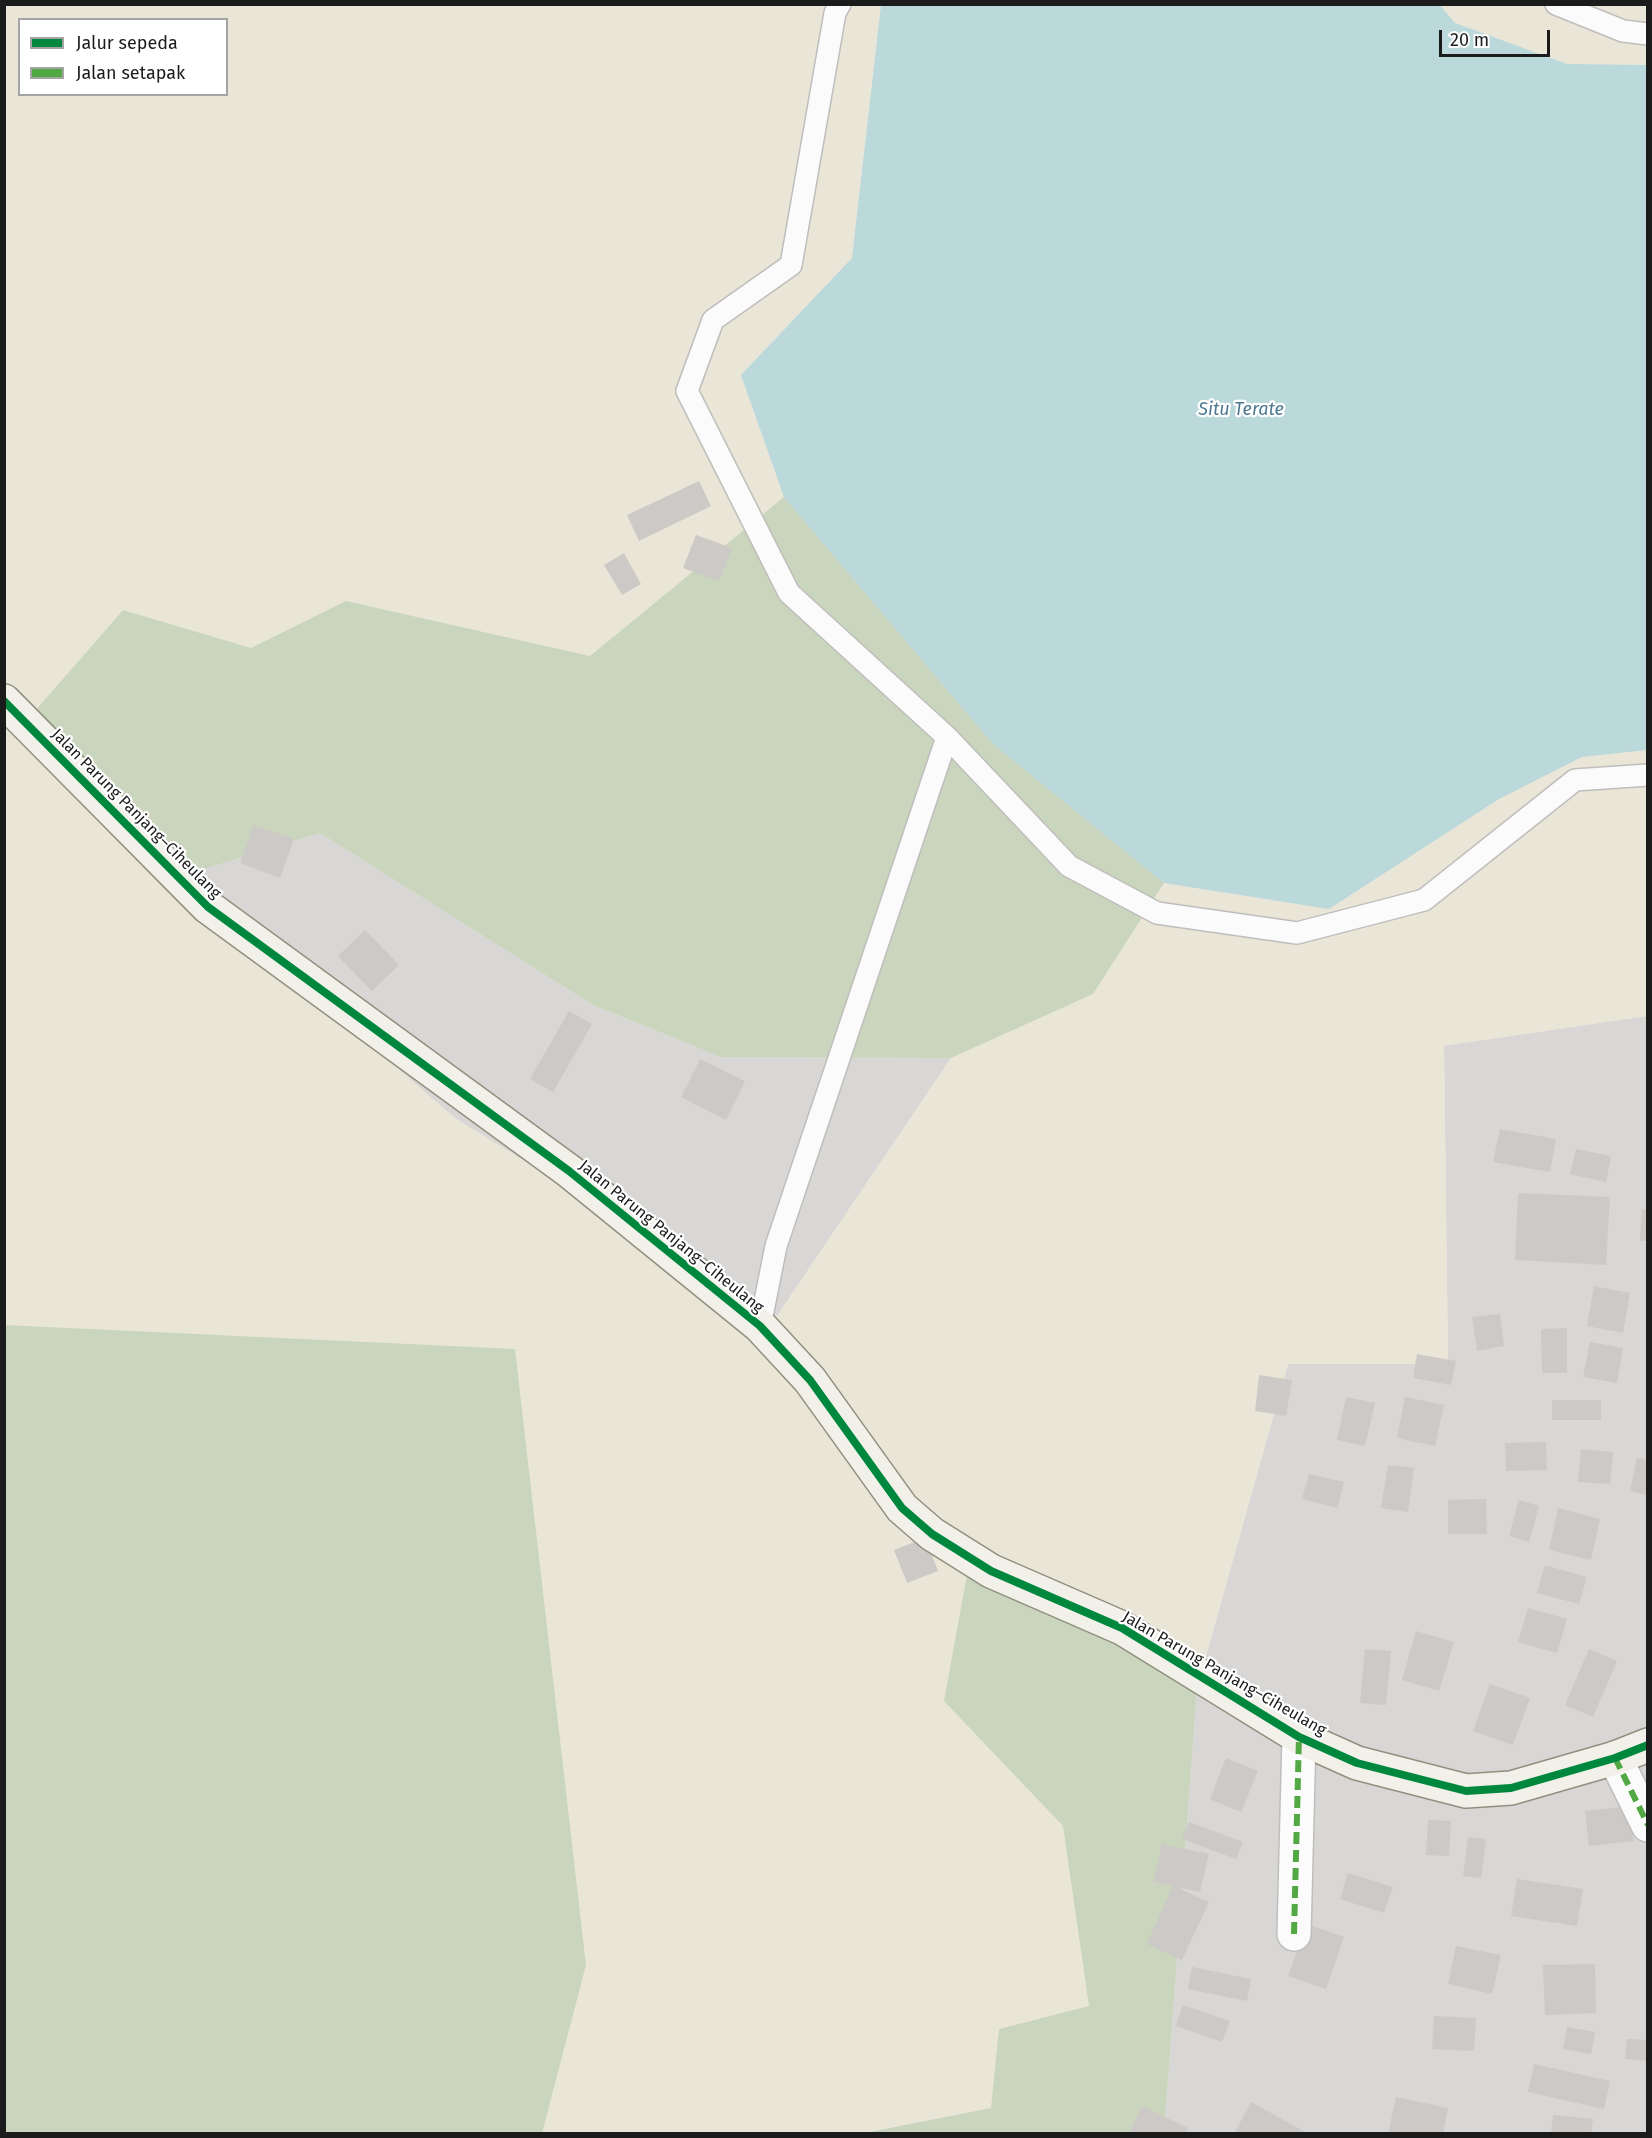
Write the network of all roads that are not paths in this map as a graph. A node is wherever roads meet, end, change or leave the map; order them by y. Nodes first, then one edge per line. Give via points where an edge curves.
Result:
1 (840, 4) edge
2 (1556, 4) edge
3 (1647, 34) edge
4 (4, 701) edge
5 (947, 737) junction
6 (1647, 775) edge
7 (760, 1326) junction
8 (1299, 1737) junction
9 (1647, 1745) edge
10 (1615, 1758) junction
11 (1647, 1825) edge
12 (1294, 1934) dead end

1 - 5 lane via 835,13 790,265 713,320 687,390 789,593
2 - 3 lane via 1623,31
4 - 7 street, Jalan Parung Panjang–Ciheulang via 208,907 569,1171
5 - 6 lane via 1069,866 1157,913 1297,933 1424,900 1575,780
5 - 7 lane via 776,1246
7 - 8 street, Jalan Parung Panjang–Ciheulang via 810,1380 903,1508 932,1534 991,1571 1122,1628
8 - 10 street, Jalan Parung Panjang–Ciheulang via 1357,1763 1466,1791 1511,1788
8 - 12 street
9 - 10 street, Jalan Parung Panjang–Ciheulang
10 - 11 street

